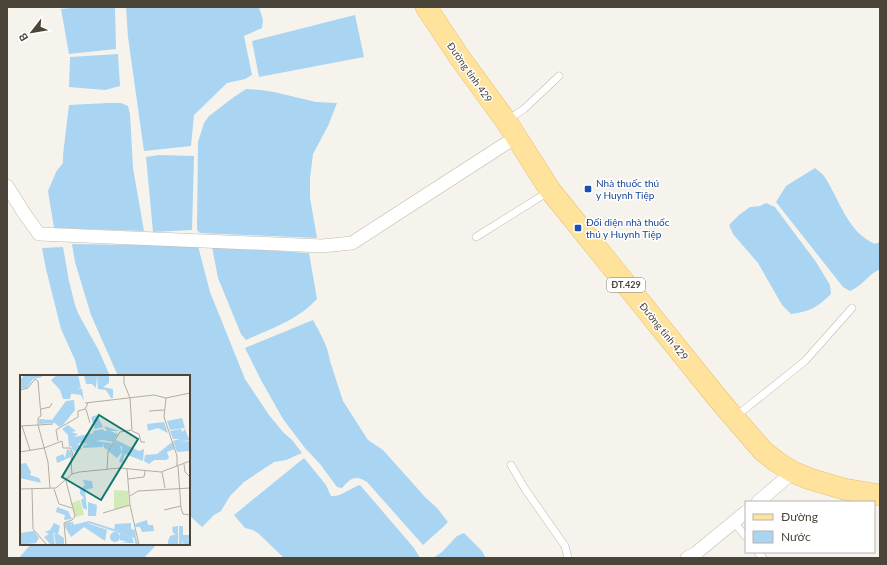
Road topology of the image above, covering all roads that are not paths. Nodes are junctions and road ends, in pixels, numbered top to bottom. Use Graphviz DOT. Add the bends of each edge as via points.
graph roads {
  1 [pos="426,7"];
  2 [pos="559,76"];
  3 [pos="511,129"];
  4 [pos="7,186"];
  5 [pos="550,190"];
  6 [pos="476,237"];
  7 [pos="852,308"];
  8 [pos="734,418"];
  9 [pos="511,465"];
  10 [pos="793,472"];
  11 [pos="880,495"];
  12 [pos="759,501"];
  13 [pos="745,513"];
  14 [pos="734,522"];
  15 [pos="745,536"];
  16 [pos="568,558"];
  17 [pos="687,558"];
  1 -- 3 [label="main road, Đường tỉnh 429 / ĐT.429"];
  2 -- 3 [label="lane" via="524,109"];
  3 -- 4 [label="street" via="352,243 322,246 39,234"];
  3 -- 5 [label="main road, Đường tỉnh 429 / ĐT.429"];
  5 -- 6 [label="lane"];
  5 -- 8 [label="main road, Đường tỉnh 429 / ĐT.429"];
  7 -- 8 [label="lane" via="805,361"];
  8 -- 10 [label="main road, Đường tỉnh 429 / ĐT.429" via="762,451"];
  9 -- 16 [label="lane" via="565,546"];
  10 -- 11 [label="main road, Đường tỉnh 429 / ĐT.429" via="844,489"];
  10 -- 12 [label="street"];
  13 -- 14 [label="street"];
  14 -- 15 [label="lane"];
  14 -- 17 [label="street"];
}
